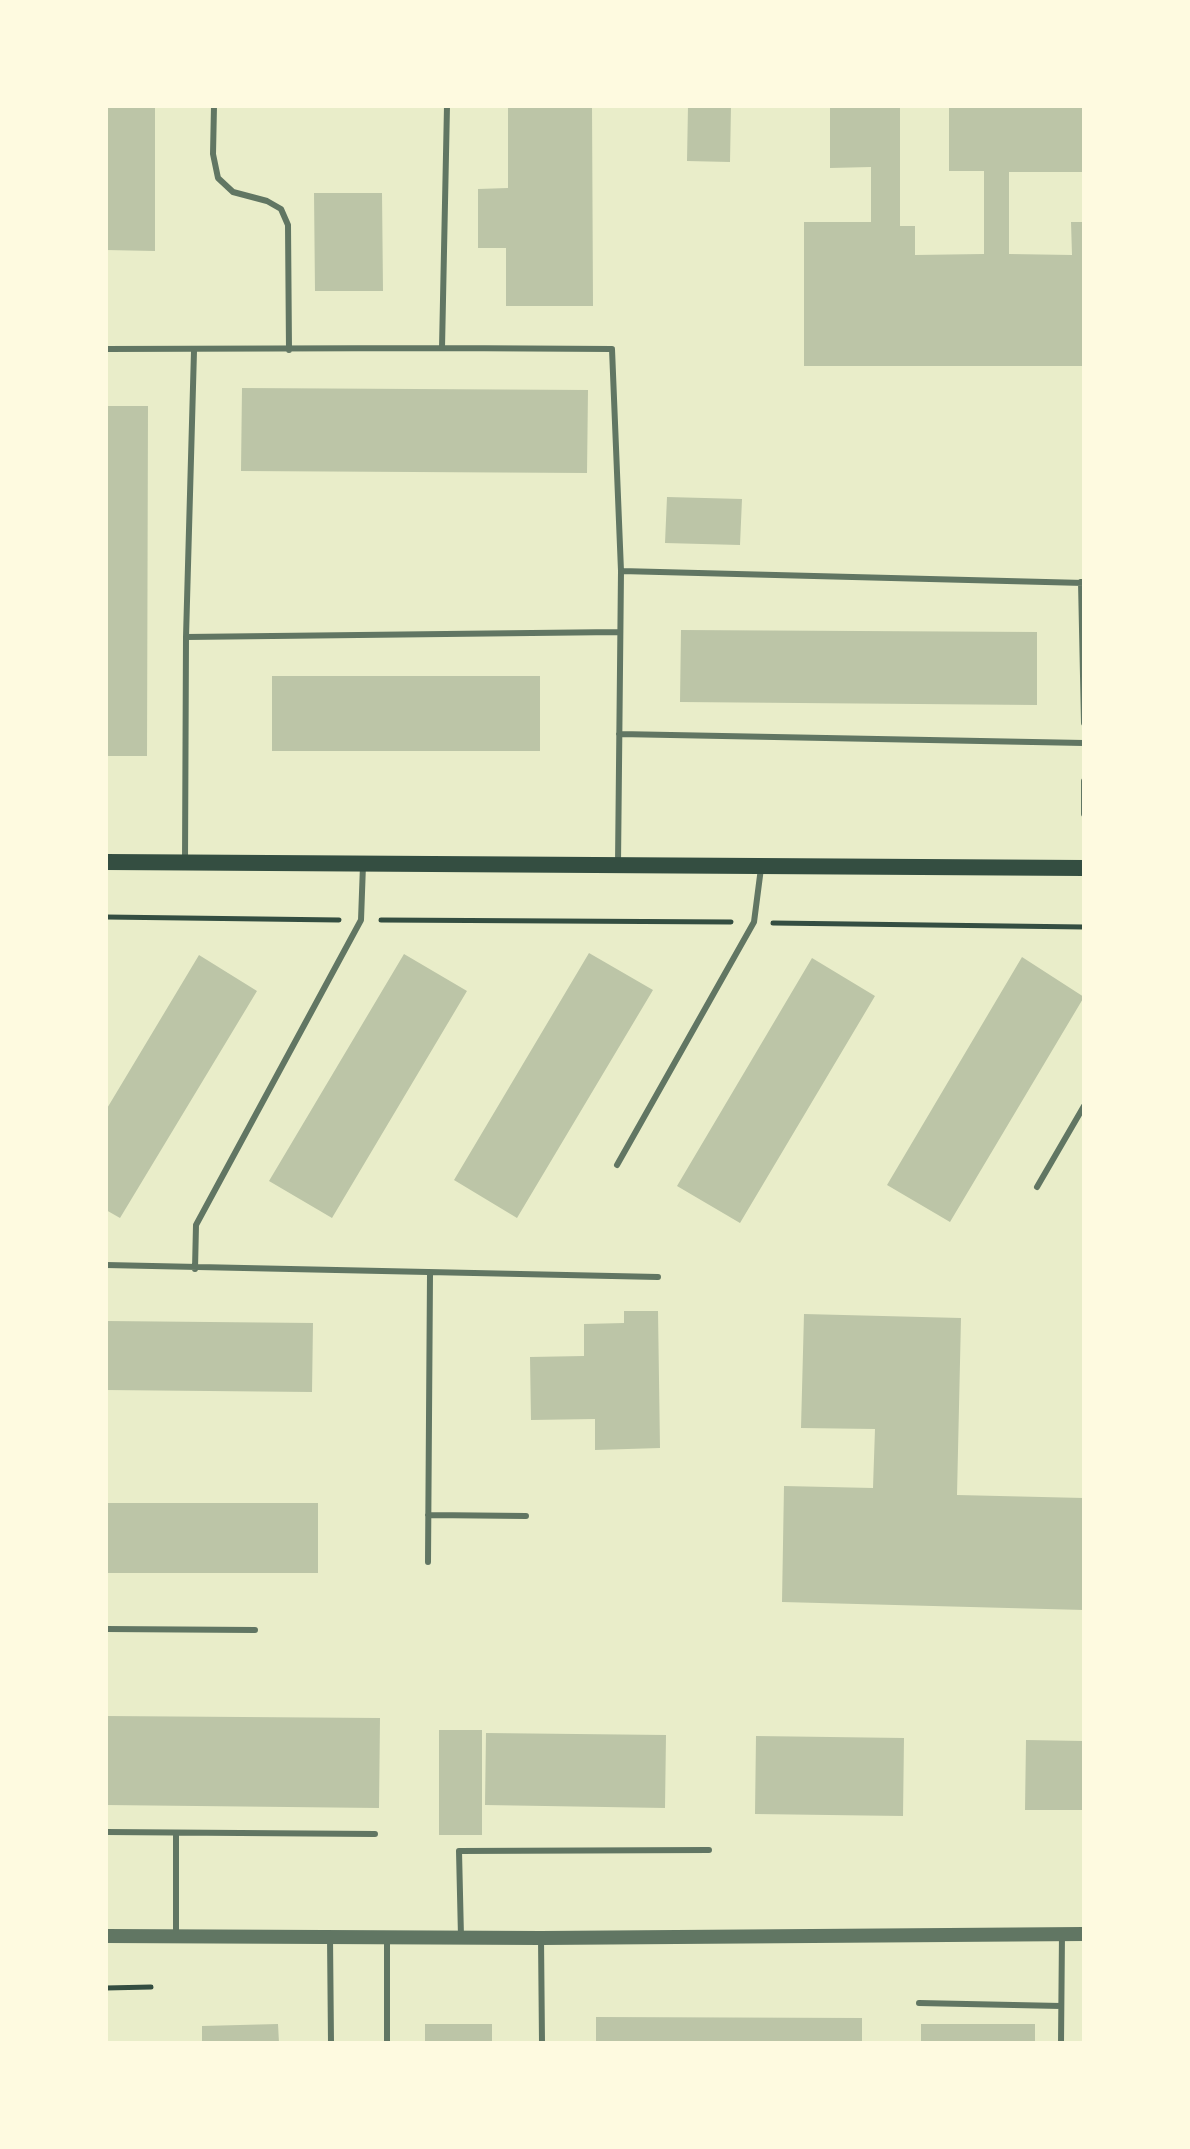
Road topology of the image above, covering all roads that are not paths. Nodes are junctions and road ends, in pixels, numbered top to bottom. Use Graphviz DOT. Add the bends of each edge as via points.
graph roads {
  1 [pos="214,106"];
  2 [pos="447,106"];
  3 [pos="442,348"];
  4 [pos="106,349"];
  5 [pos="289,350"];
  6 [pos="194,351"];
  7 [pos="621,571"];
  8 [pos="1082,582"];
  9 [pos="618,632"];
  10 [pos="186,637"];
  11 [pos="1084,723"];
  12 [pos="619,734"];
  13 [pos="1084,743"];
  14 [pos="1084,781"];
  15 [pos="1084,814"];
  16 [pos="106,862"];
  17 [pos="185,862"];
  18 [pos="363,865"];
  19 [pos="618,865"];
  20 [pos="761,865"];
  21 [pos="1084,868"];
  22 [pos="1084,1106"];
  23 [pos="617,1165"];
  24 [pos="1037,1187"];
  25 [pos="106,1265"];
  26 [pos="195,1269"];
  27 [pos="430,1274"];
  28 [pos="658,1277"];
  29 [pos="428,1515"];
  30 [pos="526,1516"];
  31 [pos="428,1562"];
  32 [pos="106,1629"];
  33 [pos="255,1630"];
  34 [pos="106,1832"];
  35 [pos="176,1833"];
  36 [pos="375,1834"];
  37 [pos="709,1850"];
  38 [pos="1062,1934"];
  39 [pos="1084,1934"];
  40 [pos="106,1936"];
  41 [pos="176,1936"];
  42 [pos="330,1937"];
  43 [pos="387,1937"];
  44 [pos="461,1938"];
  45 [pos="541,1938"];
  46 [pos="919,2003"];
  47 [pos="1061,2006"];
  48 [pos="331,2043"];
  49 [pos="387,2043"];
  50 [pos="542,2043"];
  51 [pos="1061,2043"];
  1 -- 5 [label="lane" via="218,178 233,192 281,209 288,225"];
  2 -- 3 [label="lane"];
  3 -- 5 [label="lane"];
  3 -- 7 [label="lane" via="612,349"];
  4 -- 6 [label="lane"];
  5 -- 6 [label="lane"];
  6 -- 10 [label="lane"];
  7 -- 8 [label="lane"];
  7 -- 9 [label="lane"];
  8 -- 11 [label="lane"];
  9 -- 10 [label="lane"];
  9 -- 12 [label="lane"];
  10 -- 17 [label="lane"];
  12 -- 13 [label="lane"];
  12 -- 19 [label="lane"];
  14 -- 15 [label="lane"];
  16 -- 17 [label="main road"];
  17 -- 18 [label="main road"];
  18 -- 19 [label="main road"];
  18 -- 26 [label="lane" via="361,920 196,1225"];
  19 -- 20 [label="main road"];
  20 -- 21 [label="main road"];
  20 -- 23 [label="lane" via="754,922"];
  22 -- 24 [label="lane"];
  25 -- 26 [label="lane"];
  26 -- 27 [label="lane"];
  27 -- 28 [label="lane"];
  27 -- 29 [label="lane"];
  29 -- 30 [label="lane"];
  29 -- 31 [label="lane"];
  32 -- 33 [label="lane"];
  34 -- 35 [label="lane"];
  35 -- 36 [label="lane"];
  35 -- 41 [label="lane"];
  37 -- 44 [label="lane" via="459,1851"];
  38 -- 39 [label="street"];
  38 -- 45 [label="street"];
  38 -- 47 [label="lane"];
  40 -- 41 [label="street"];
  41 -- 42 [label="street"];
  42 -- 43 [label="street"];
  42 -- 48 [label="lane"];
  43 -- 44 [label="street"];
  43 -- 49 [label="lane"];
  44 -- 45 [label="street"];
  45 -- 50 [label="lane"];
  46 -- 47 [label="lane"];
  47 -- 51 [label="lane"];
}
